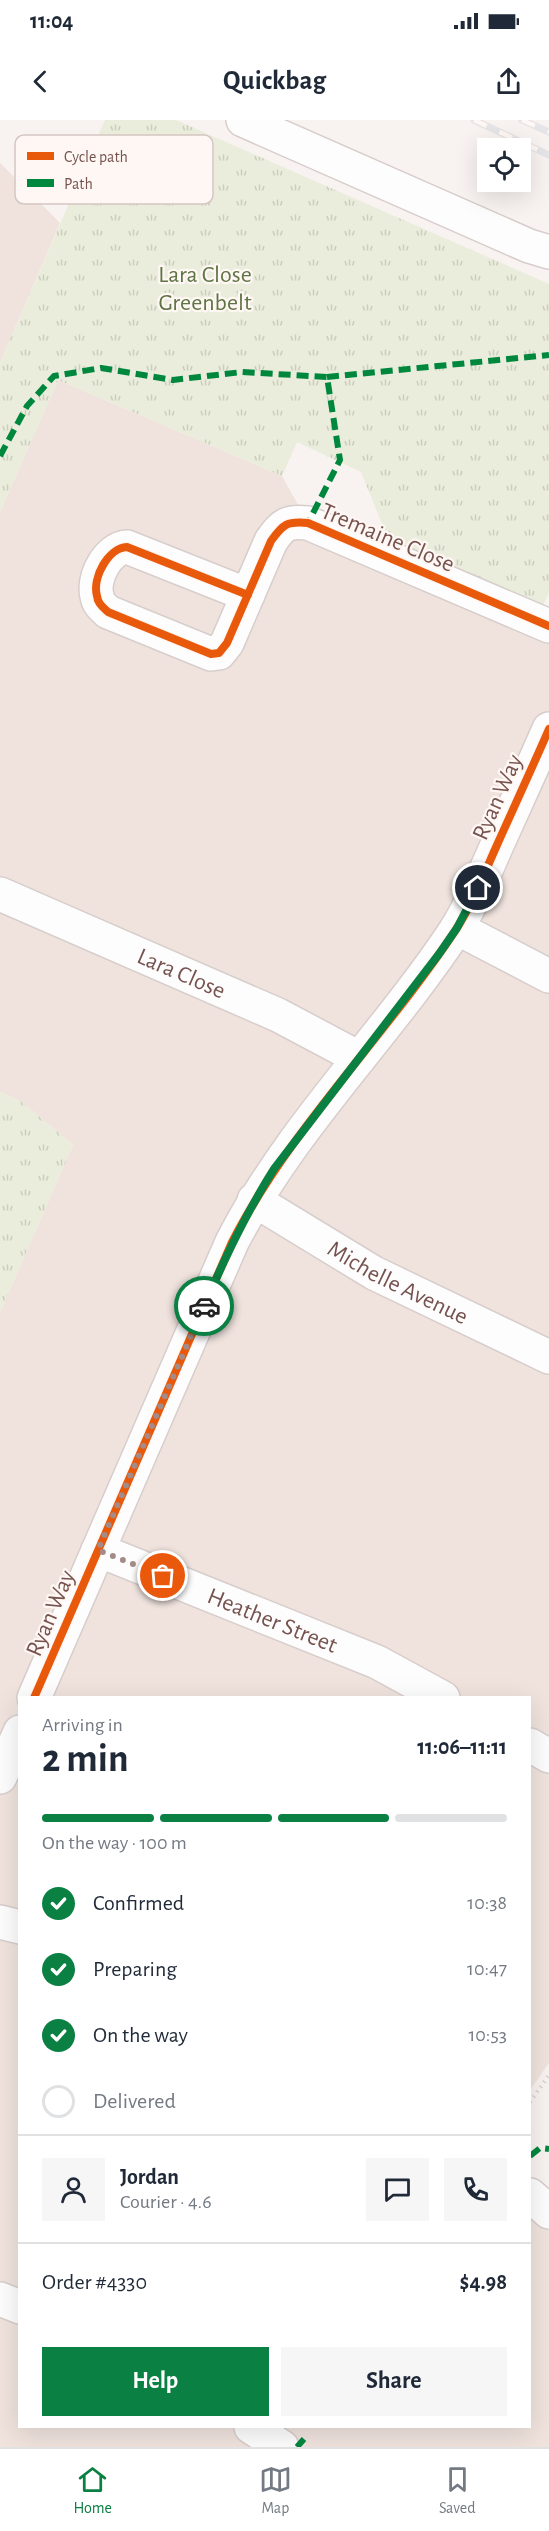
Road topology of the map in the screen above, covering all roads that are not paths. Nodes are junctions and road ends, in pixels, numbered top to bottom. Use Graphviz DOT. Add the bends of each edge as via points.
graph roads {
  1 [pos="243,120"];
  2 [pos="549,252"];
  3 [pos="248,595"];
  4 [pos="549,626"];
  5 [pos="549,729"];
  6 [pos="0,894"];
  7 [pos="457,928"];
  8 [pos="549,976"];
  9 [pos="359,1058"];
  10 [pos="254,1200"];
  11 [pos="549,1357"];
  12 [pos="98,1550"];
  13 [pos="35,1696"];
  14 [pos="439,1696"];
  15 [pos="18,1736"];
  16 [pos="531,1746"];
  17 [pos="549,1756"];
  18 [pos="0,1777"];
  19 [pos="0,1922"];
  20 [pos="18,1926"];
  21 [pos="531,2196"];
  22 [pos="549,2212"];
  23 [pos="0,2299"];
  24 [pos="18,2306"];
  25 [pos="253,2428"];
  26 [pos="282,2447"];
  1 -- 2 [label="street"];
  3 -- 4 [label="street, Tremaine Close" via="281,526 308,523"];
  5 -- 7 [label="street, Ryan Way"];
  6 -- 9 [label="street, Lara Close" via="278,1015"];
  7 -- 8 [label="street"];
  7 -- 9 [label="street, Ryan Way"];
  9 -- 10 [label="street, Ryan Way"];
  10 -- 11 [label="street, Michelle Avenue" via="374,1273"];
  10 -- 12 [label="street, Ryan Way"];
  12 -- 13 [label="street, Ryan Way"];
  12 -- 14 [label="street, Heather Street" via="377,1662"];
  15 -- 18 [label="street"];
  16 -- 17 [label="street"];
  19 -- 20 [label="street"];
  21 -- 22 [label="street"];
  23 -- 24 [label="street"];
  25 -- 26 [label="street"];
}
